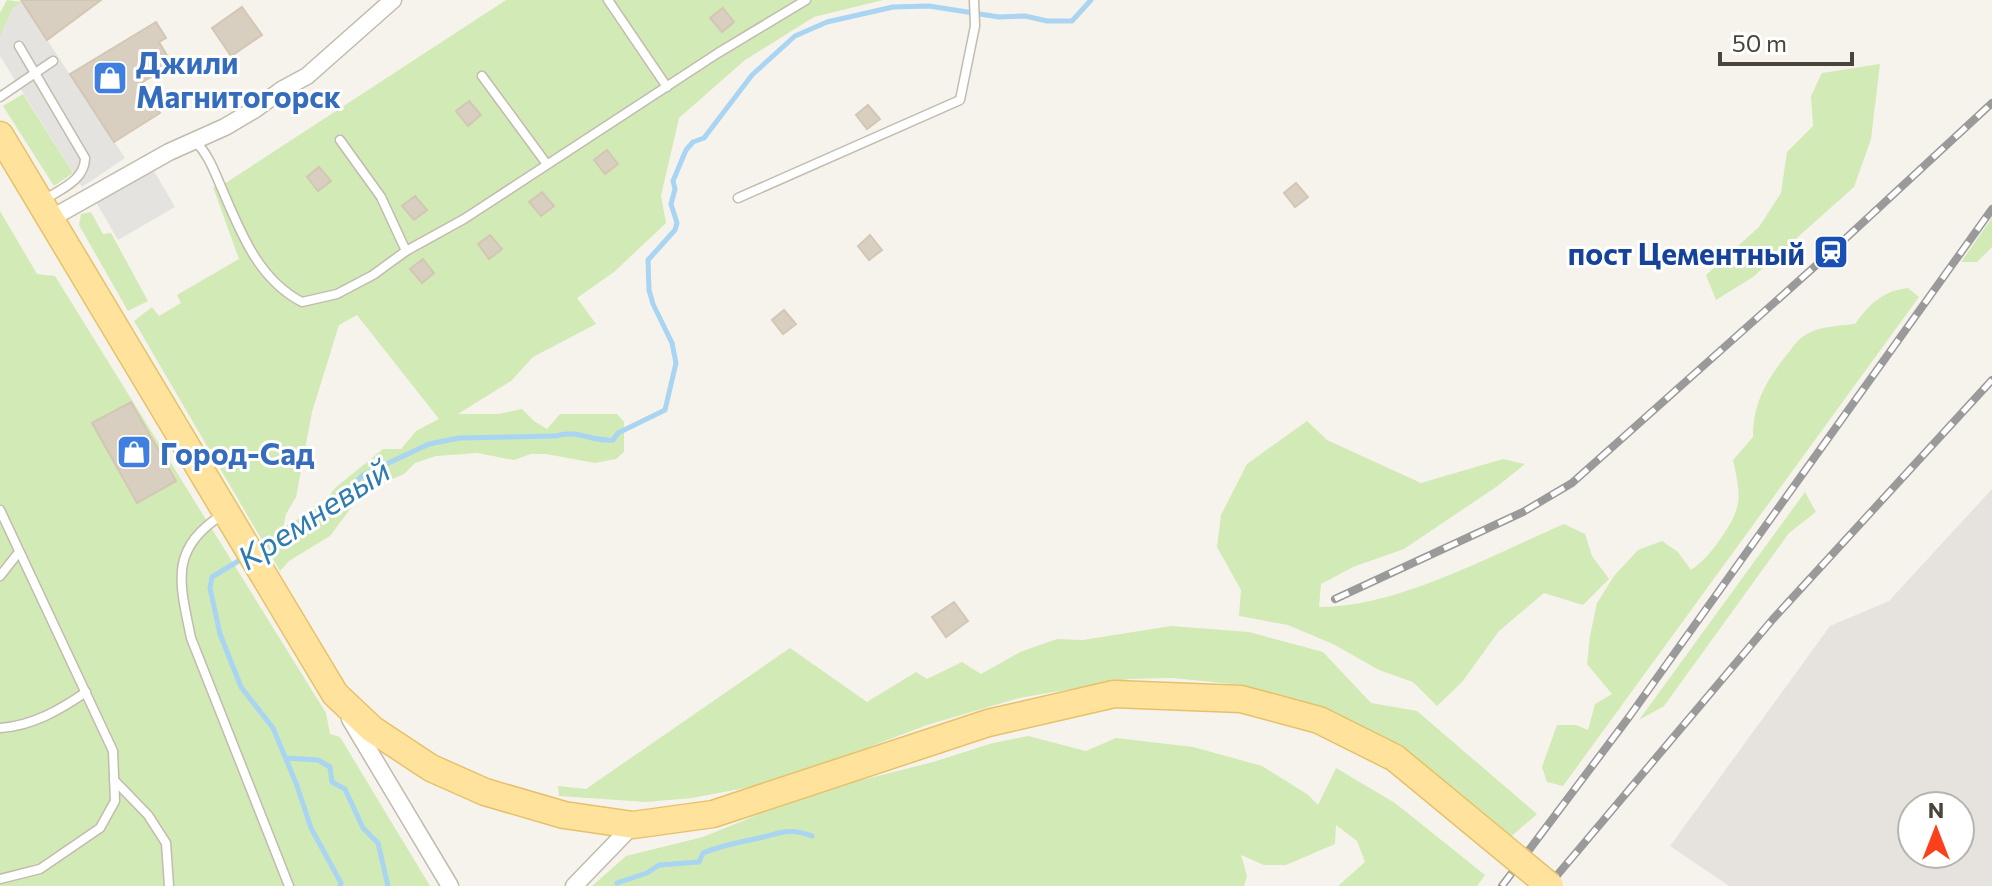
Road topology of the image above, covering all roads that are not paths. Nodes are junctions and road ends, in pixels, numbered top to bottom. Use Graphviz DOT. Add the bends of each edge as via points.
graph roads {
  1 [pos="393,0"];
  2 [pos="608,0"];
  3 [pos="806,0"];
  4 [pos="974,0"];
  5 [pos="790,4"];
  6 [pos="19,46"];
  7 [pos="53,61"];
  8 [pos="35,74"];
  9 [pos="482,76"];
  10 [pos="667,87"];
  11 [pos="0,97"];
  12 [pos="0,135"];
  13 [pos="340,140"];
  14 [pos="195,141"];
  15 [pos="546,163"];
  16 [pos="738,198"];
  17 [pos="45,211"];
  18 [pos="406,251"];
  19 [pos="0,510"];
  20 [pos="230,519"];
  21 [pos="19,552"];
  22 [pos="0,576"];
  23 [pos="86,692"];
  24 [pos="335,694"];
  25 [pos="0,728"];
  26 [pos="114,780"];
  27 [pos="633,825"];
  28 [pos="0,879"];
  29 [pos="169,886"];
  30 [pos="289,886"];
  31 [pos="450,886"];
  32 [pos="574,886"];
  33 [pos="1550,886"];
  1 -- 14 [label="street" via="307,76"];
  2 -- 10 [label="lane"];
  3 -- 5 [label="lane"];
  4 -- 16 [label="lane" via="975,26 960,100"];
  5 -- 10 [label="lane"];
  6 -- 8 [label="lane"];
  7 -- 8 [label="lane"];
  8 -- 11 [label="lane"];
  8 -- 17 [label="lane" via="85,158 77,179"];
  9 -- 15 [label="lane"];
  10 -- 15 [label="lane"];
  12 -- 17 [label="main road"];
  13 -- 18 [label="lane" via="381,197"];
  14 -- 17 [label="street"];
  14 -- 18 [label="lane" via="208,154 244,240 283,292 302,302 337,294"];
  15 -- 18 [label="lane"];
  17 -- 20 [label="main road"];
  19 -- 21 [label="lane"];
  20 -- 24 [label="main road"];
  20 -- 30 [label="lane" via="201,529 184,558 180,581 191,638"];
  21 -- 22 [label="lane"];
  21 -- 23 [label="lane"];
  23 -- 25 [label="lane" via="58,711"];
  23 -- 26 [label="lane" via="113,751"];
  24 -- 27 [label="main road" via="372,729 431,768 485,792 564,815"];
  24 -- 31 [label="street"];
  26 -- 28 [label="lane" via="115,801 100,828 40,869"];
  26 -- 29 [label="lane" via="166,843"];
  27 -- 32 [label="street"];
  27 -- 33 [label="main road, bridge" via="713,814 988,723 1114,694 1241,699 1319,720 1395,758"];
}
